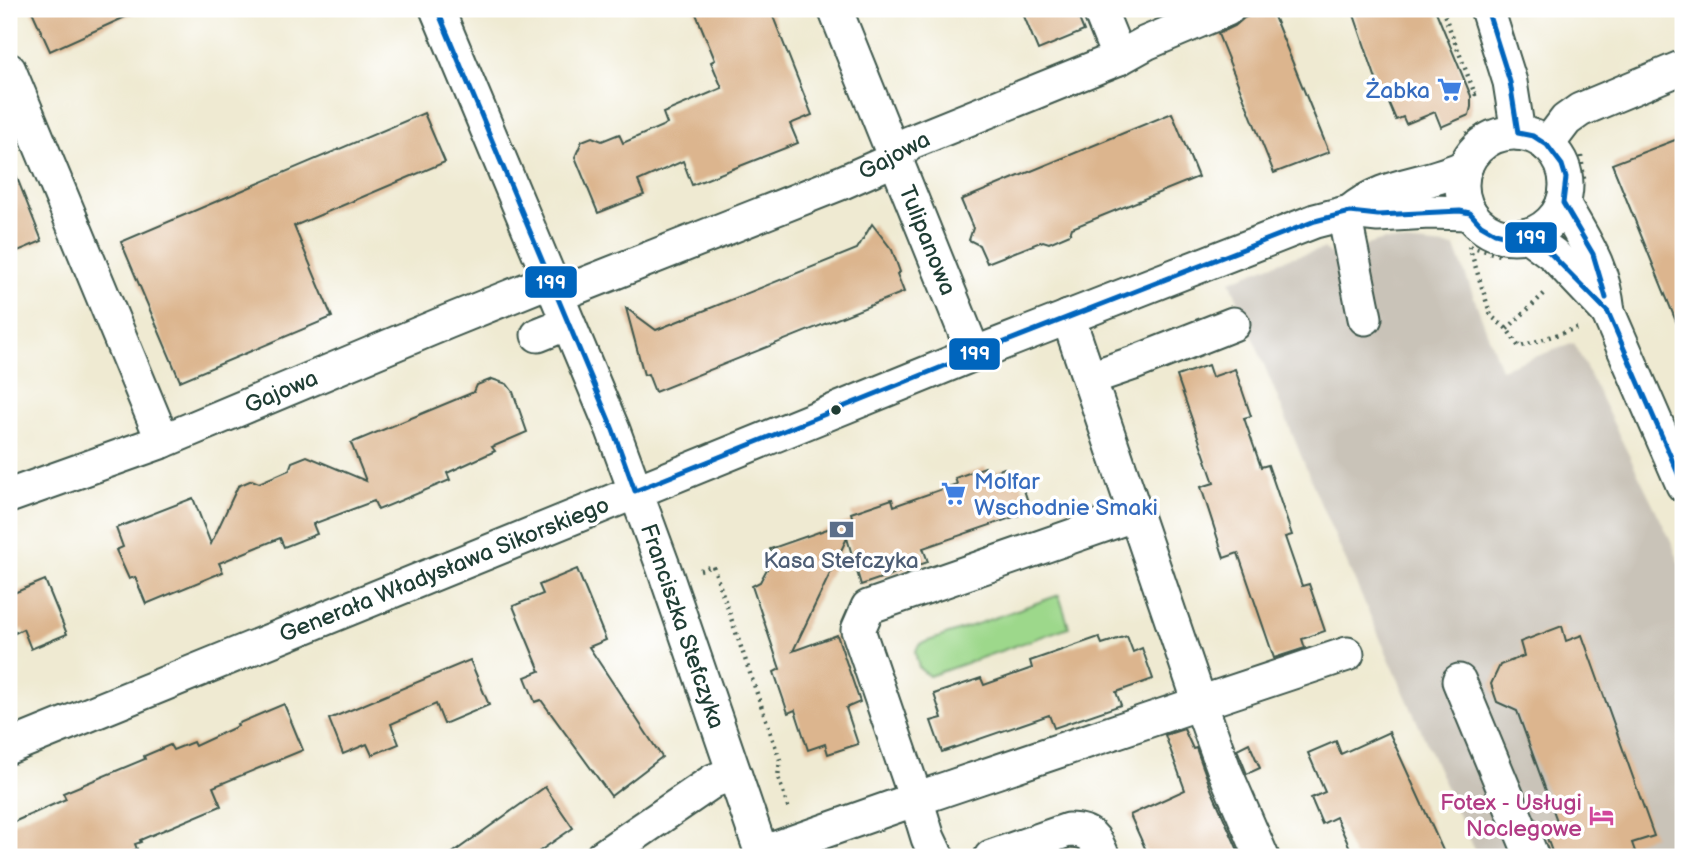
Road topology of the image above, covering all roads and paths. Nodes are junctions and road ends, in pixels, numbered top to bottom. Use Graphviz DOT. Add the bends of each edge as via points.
graph roads {
  1 [pos="437,9"];
  2 [pos="835,9"];
  3 [pos="1099,9"];
  4 [pos="1227,9"];
  5 [pos="1442,9"];
  6 [pos="1487,9"];
  7 [pos="1119,58"];
  8 [pos="1683,67"];
  9 [pos="9,70"];
  10 [pos="1484,91"];
  11 [pos="1518,132"];
  12 [pos="1464,151"];
  13 [pos="895,159"];
  14 [pos="1563,203"];
  15 [pos="1347,213"];
  16 [pos="1466,232"];
  17 [pos="1517,247"];
  18 [pos="1553,286"];
  19 [pos="559,299"];
  20 [pos="1608,312"];
  21 [pos="1365,317"];
  22 [pos="1233,324"];
  23 [pos="1578,328"];
  24 [pos="1507,329"];
  25 [pos="1073,330"];
  26 [pos="538,335"];
  27 [pos="974,354"];
  28 [pos="1090,378"];
  29 [pos="163,441"];
  30 [pos="1675,441"];
  31 [pos="1683,485"];
  32 [pos="635,492"];
  33 [pos="9,496"];
  34 [pos="1136,514"];
  35 [pos="693,572"];
  36 [pos="1347,654"];
  37 [pos="1459,681"];
  38 [pos="1200,703"];
  39 [pos="9,747"];
  40 [pos="734,773"];
  41 [pos="916,799"];
  42 [pos="807,838"];
  43 [pos="763,855"];
  44 [pos="602,857"];
  45 [pos="937,857"];
  46 [pos="991,857"];
  47 [pos="1103,857"];
  48 [pos="1262,857"];
  49 [pos="1532,857"];
  1 -- 19 [label="street, Franciszka Stefczyka"];
  2 -- 13 [label="street, Tulipanowa"];
  3 -- 7 [label="street"];
  4 -- 7 [label="street, Gajowa"];
  5 -- 10 [label="path" via="1475,94"];
  6 -- 11 [label="street" via="1510,82"];
  7 -- 13 [label="street, Gajowa" via="909,143"];
  8 -- 11 [label="street" via="1566,120"];
  9 -- 29 [label="street"];
  11 -- 12 [label="path"];
  11 -- 12 [label="street"];
  11 -- 14 [label="street" via="1556,154 1566,178"];
  12 -- 15 [label="street, Generała Władysława Sikorskiego" via="1449,175 1382,192"];
  12 -- 16 [label="street"];
  13 -- 19 [label="street, Gajowa"];
  13 -- 27 [label="street, Tulipanowa"];
  14 -- 17 [label="street" via="1545,227"];
  14 -- 20 [label="street" via="1597,263"];
  15 -- 16 [label="street, Generała Władysława Sikorskiego" via="1429,212"];
  15 -- 21 [label="street"];
  15 -- 25 [label="street, Generała Władysława Sikorskiego" via="1315,221"];
  16 -- 17 [label="path"];
  16 -- 17 [label="street" via="1481,225 1511,237"];
  16 -- 24 [label="path" via="1491,316"];
  17 -- 20 [label="street" via="1541,244"];
  18 -- 24 [label="path"];
  19 -- 26 [label="street"];
  19 -- 29 [label="street, Gajowa" via="443,310"];
  19 -- 32 [label="street, Franciszka Stefczyka"];
  20 -- 30 [label="street"];
  22 -- 28 [label="street"];
  23 -- 24 [label="path" via="1519,347"];
  25 -- 27 [label="street, Generała Władysława Sikorskiego"];
  25 -- 28 [label="street"];
  27 -- 32 [label="street, Generała Władysława Sikorskiego"];
  28 -- 34 [label="street"];
  29 -- 33 [label="street, Gajowa"];
  30 -- 31 [label="street"];
  32 -- 39 [label="street, Generała Władysława Sikorskiego"];
  32 -- 40 [label="street, Franciszka Stefczyka"];
  34 -- 38 [label="street"];
  34 -- 41 [label="street" via="868,607 858,630"];
  35 -- 42 [label="path" via="713,566 780,760 778,777"];
  36 -- 38 [label="street"];
  37 -- 49 [label="street"];
  38 -- 41 [label="street"];
  38 -- 48 [label="street"];
  40 -- 43 [label="street, Franciszka Stefczyka"];
  40 -- 44 [label="street" via="713,781"];
  41 -- 42 [label="street"];
  41 -- 45 [label="street"];
  42 -- 43 [label="street"];
  46 -- 47 [label="street" via="1068,830 1081,830 1091,835"];
}
